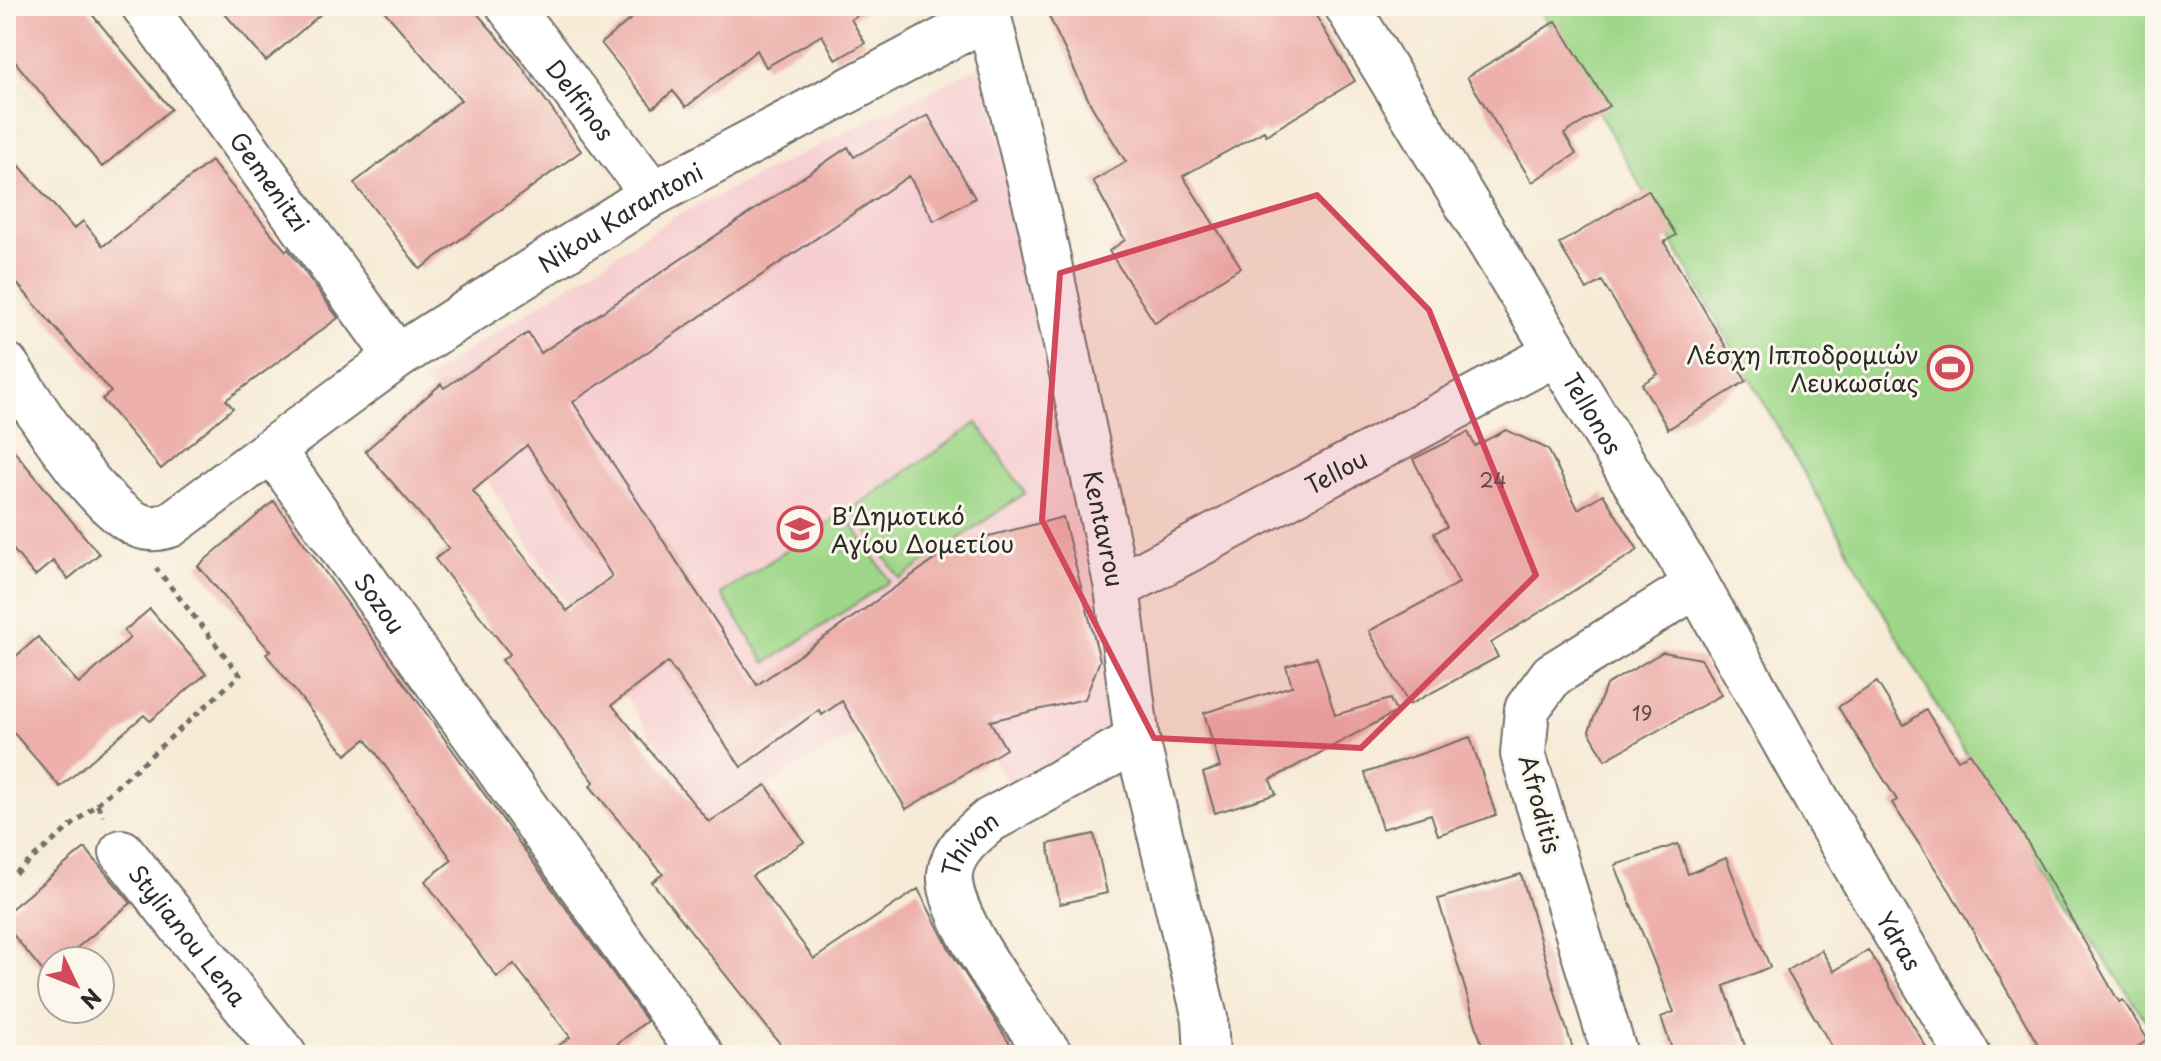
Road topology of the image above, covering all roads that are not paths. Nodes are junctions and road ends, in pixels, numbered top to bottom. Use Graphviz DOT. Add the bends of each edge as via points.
graph roads {
  1 [pos="144,6"];
  2 [pos="509,6"];
  3 [pos="1347,6"];
  4 [pos="988,11"];
  5 [pos="653,194"];
  6 [pos="1555,354"];
  7 [pos="397,357"];
  8 [pos="6,365"];
  9 [pos="273,451"];
  10 [pos="1697,585"];
  11 [pos="1117,588"];
  12 [pos="1137,740"];
  13 [pos="1831,825"];
  14 [pos="122,852"];
  15 [pos="284,1055"];
  16 [pos="701,1055"];
  17 [pos="1050,1055"];
  18 [pos="1207,1055"];
  19 [pos="1615,1055"];
  20 [pos="1968,1055"];
  1 -- 7 [label="street, Gemenitzi"];
  2 -- 5 [label="street, Delfinos"];
  3 -- 6 [label="street, Tellonos"];
  4 -- 5 [label="street, Nikou Karantoni"];
  4 -- 11 [label="street, Kentavrou" via="1042,230"];
  5 -- 7 [label="street, Nikou Karantoni"];
  6 -- 10 [label="street, Tellonos"];
  6 -- 11 [label="street, Tellou"];
  7 -- 9 [label="street, Nikou Karantoni"];
  8 -- 9 [label="street" via="98,492 119,513 153,529 192,512"];
  9 -- 16 [label="street, Sozou"];
  10 -- 13 [label="street, Tellonos"];
  10 -- 19 [label="street, Afroditis" via="1552,675 1527,709 1523,754"];
  11 -- 12 [label="street, Kentavrou"];
  12 -- 17 [label="street, Thivon" via="990,820 970,836 950,871 950,888 966,928"];
  12 -- 18 [label="street, Kentavrou" via="1205,1018"];
  13 -- 20 [label="street, Ydras"];
  14 -- 15 [label="street, Stylianou Lena"];
}
